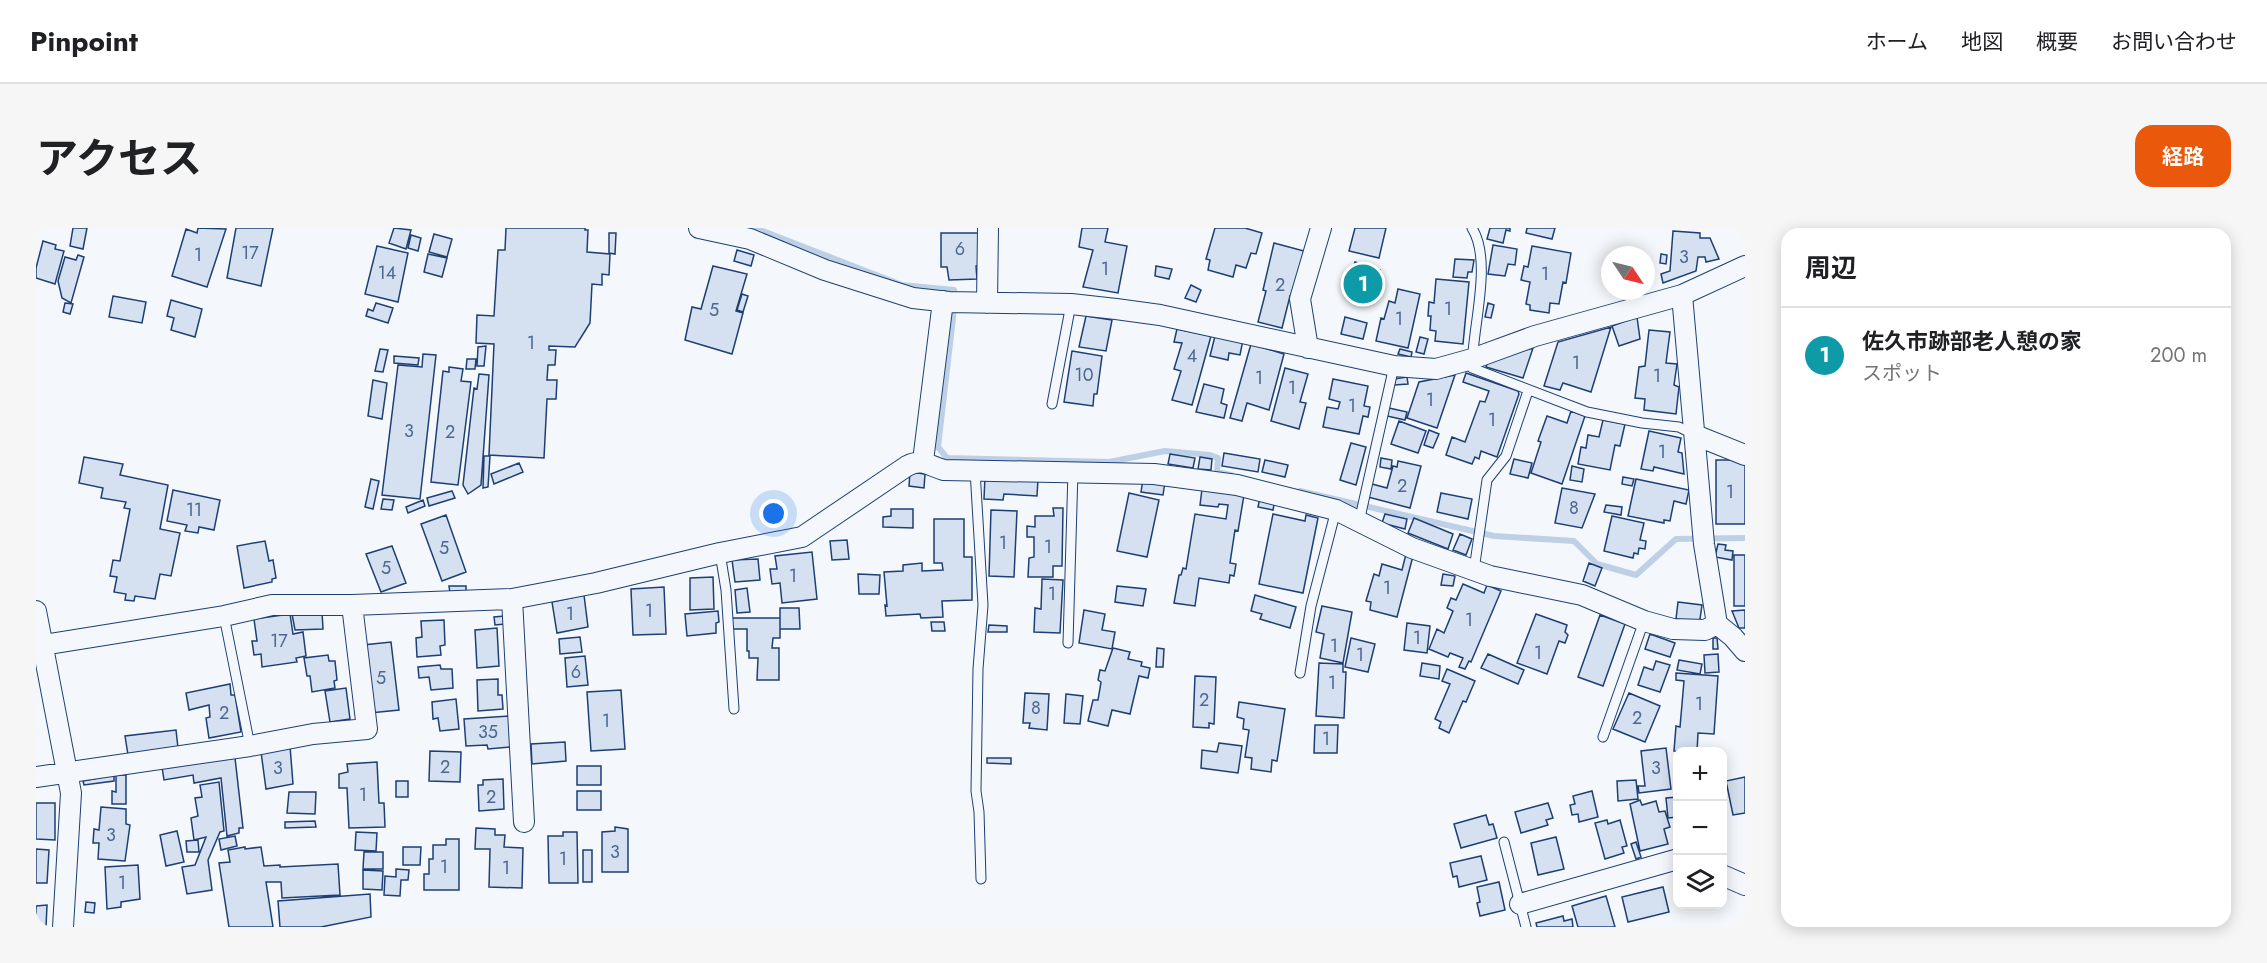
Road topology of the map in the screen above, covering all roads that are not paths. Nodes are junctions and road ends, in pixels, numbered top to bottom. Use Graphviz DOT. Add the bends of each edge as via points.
graph roads {
  1 [pos="699,228"];
  2 [pos="988,228"];
  3 [pos="1321,228"];
  4 [pos="1472,228"];
  5 [pos="1745,267"];
  6 [pos="1682,295"];
  7 [pos="952,302"];
  8 [pos="987,303"];
  9 [pos="1071,304"];
  10 [pos="1308,348"];
  11 [pos="1472,359"];
  12 [pos="1394,366"];
  13 [pos="1528,391"];
  14 [pos="1052,404"];
  15 [pos="1695,435"];
  16 [pos="1745,455"];
  17 [pos="923,462"];
  18 [pos="975,470"];
  19 [pos="1073,471"];
  20 [pos="1336,510"];
  21 [pos="1360,517"];
  22 [pos="720,553"];
  23 [pos="1474,570"];
  24 [pos="512,599"];
  25 [pos="352,605"];
  26 [pos="36,611"];
  27 [pos="225,616"];
  28 [pos="1644,621"];
  29 [pos="1716,624"];
  30 [pos="1068,643"];
  31 [pos="43,645"];
  32 [pos="1745,651"];
  33 [pos="1300,673"];
  34 [pos="734,709"];
  35 [pos="1603,737"];
  36 [pos="250,746"];
  37 [pos="67,771"];
  38 [pos="36,777"];
  39 [pos="524,822"];
  40 [pos="1504,842"];
  41 [pos="1673,861"];
  42 [pos="1727,877"];
  43 [pos="981,879"];
  44 [pos="1745,885"];
  45 [pos="1520,904"];
  46 [pos="63,927"];
  47 [pos="1526,927"];
  1 -- 7 [label="street" via="750,238 886,291"];
  2 -- 8 [label="street"];
  3 -- 10 [label="street" via="1300,299"];
  4 -- 11 [label="lane" via="1480,245 1482,267"];
  5 -- 6 [label="street"];
  6 -- 11 [label="street" via="1535,336"];
  6 -- 15 [label="street"];
  7 -- 8 [label="street"];
  7 -- 17 [label="street"];
  8 -- 9 [label="street"];
  9 -- 10 [label="street" via="1161,315"];
  9 -- 14 [label="lane"];
  10 -- 12 [label="street"];
  11 -- 12 [label="street" via="1436,369"];
  11 -- 13 [label="lane" via="1472,369 1477,372"];
  12 -- 21 [label="lane"];
  13 -- 15 [label="lane" via="1587,412 1679,427"];
  13 -- 23 [label="lane" via="1506,456 1487,480"];
  15 -- 16 [label="street"];
  15 -- 29 [label="street" via="1703,536"];
  17 -- 18 [label="street" via="944,470"];
  17 -- 22 [label="street" via="907,466 802,537"];
  18 -- 19 [label="street"];
  18 -- 43 [label="lane" via="983,605 976,791"];
  19 -- 20 [label="street" via="1154,474 1237,485"];
  19 -- 30 [label="lane"];
  20 -- 21 [label="street"];
  20 -- 33 [label="lane" via="1311,606"];
  21 -- 23 [label="street" via="1412,548"];
  22 -- 24 [label="street"];
  22 -- 34 [label="lane"];
  23 -- 28 [label="street" via="1582,595"];
  24 -- 25 [label="street"];
  24 -- 39 [label="street"];
  25 -- 27 [label="street" via="272,605"];
  25 -- 36 [label="street" via="367,729"];
  26 -- 31 [label="street"];
  27 -- 31 [label="street"];
  27 -- 36 [label="lane"];
  28 -- 29 [label="street" via="1673,629 1705,630"];
  28 -- 35 [label="lane"];
  29 -- 32 [label="street"];
  31 -- 37 [label="street"];
  36 -- 37 [label="street"];
  37 -- 38 [label="street"];
  37 -- 46 [label="street" via="70,793"];
  40 -- 45 [label="lane"];
  41 -- 45 [label="street"];
  42 -- 44 [label="street"];
  45 -- 47 [label="lane"];
}
